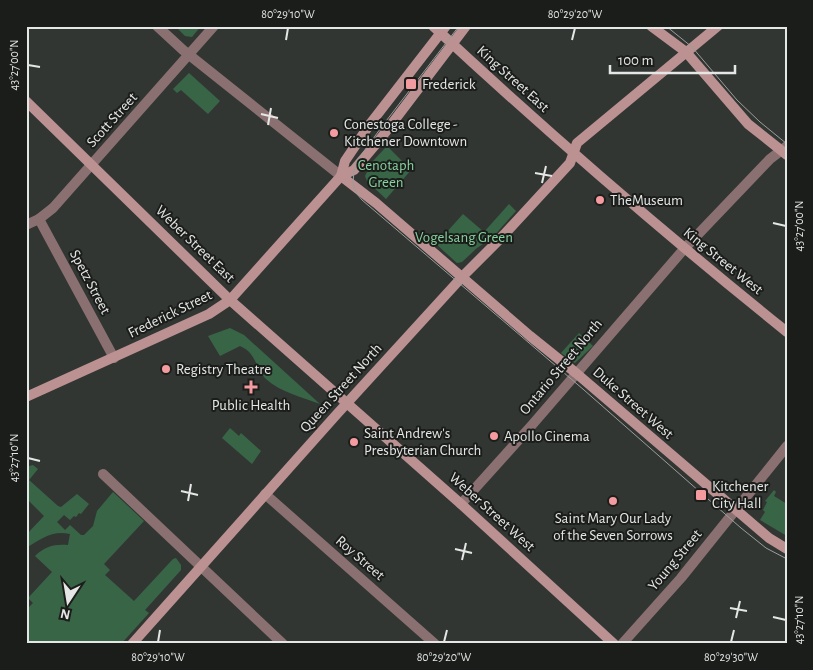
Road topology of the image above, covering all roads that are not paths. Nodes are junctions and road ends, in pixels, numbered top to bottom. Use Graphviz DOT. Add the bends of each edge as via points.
graph roads {
  1 [pos="157,26"];
  2 [pos="214,26"];
  3 [pos="466,26"];
  4 [pos="651,26"];
  5 [pos="718,26"];
  6 [pos="439,28"];
  7 [pos="452,44"];
  8 [pos="686,52"];
  9 [pos="190,55"];
  10 [pos="26,101"];
  11 [pos="785,150"];
  12 [pos="573,154"];
  13 [pos="92,165"];
  14 [pos="341,176"];
  15 [pos="39,219"];
  16 [pos="26,225"];
  17 [pos="684,249"];
  18 [pos="463,276"];
  19 [pos="230,300"];
  20 [pos="787,332"];
  21 [pos="114,358"];
  22 [pos="576,373"];
  23 [pos="26,397"];
  24 [pos="347,403"];
  25 [pos="787,446"];
  26 [pos="103,474"];
  27 [pos="266,494"];
  28 [pos="461,504"];
  29 [pos="736,510"];
  30 [pos="787,549"];
  31 [pos="200,566"];
  32 [pos="132,644"];
  33 [pos="283,644"];
  34 [pos="435,644"];
  35 [pos="614,644"];
  36 [pos="622,644"];
  1 -- 9 [label="street"];
  2 -- 9 [label="street, Scott Street"];
  3 -- 7 [label="main road, Frederick Street"];
  4 -- 8 [label="main road"];
  5 -- 8 [label="main road, Queen Street North"];
  6 -- 7 [label="main road, King Street East"];
  6 -- 14 [label="main road, Frederick Street" via="345,161"];
  7 -- 12 [label="main road, King Street East"];
  7 -- 14 [label="main road, Frederick Street" via="381,138 354,170"];
  8 -- 11 [label="main road" via="748,124"];
  8 -- 12 [label="main road, Queen Street North" via="577,143"];
  9 -- 13 [label="street, Scott Street"];
  9 -- 14 [label="street"];
  10 -- 13 [label="main road, Weber Street East"];
  11 -- 17 [label="street, Ontario Street North"];
  12 -- 17 [label="main road, King Street West"];
  12 -- 18 [label="main road, Queen Street North" via="570,163"];
  13 -- 15 [label="street, Scott Street"];
  13 -- 19 [label="main road, Weber Street East"];
  14 -- 18 [label="main road, Duke Street West"];
  14 -- 19 [label="main road, Frederick Street"];
  15 -- 16 [label="street, Scott Street"];
  15 -- 21 [label="street, Spetz Street"];
  17 -- 20 [label="main road, King Street West"];
  17 -- 22 [label="street, Ontario Street North"];
  18 -- 22 [label="main road, Duke Street West"];
  18 -- 24 [label="main road, Queen Street North"];
  19 -- 21 [label="main road, Frederick Street" via="209,314"];
  19 -- 24 [label="main road, Weber Street East"];
  21 -- 23 [label="main road, Frederick Street"];
  22 -- 28 [label="street, Ontario Street North"];
  22 -- 29 [label="main road, Duke Street West"];
  24 -- 27 [label="main road, Queen Street North"];
  24 -- 28 [label="main road, Weber Street West"];
  25 -- 29 [label="street, Young Street"];
  26 -- 31 [label="street"];
  27 -- 31 [label="main road, Queen Street North"];
  27 -- 34 [label="street, Roy Street"];
  28 -- 35 [label="main road, Weber Street West"];
  29 -- 30 [label="main road, Duke Street West"];
  29 -- 36 [label="street, Young Street"];
  31 -- 32 [label="main road, Queen Street North"];
  31 -- 33 [label="street"];
}
